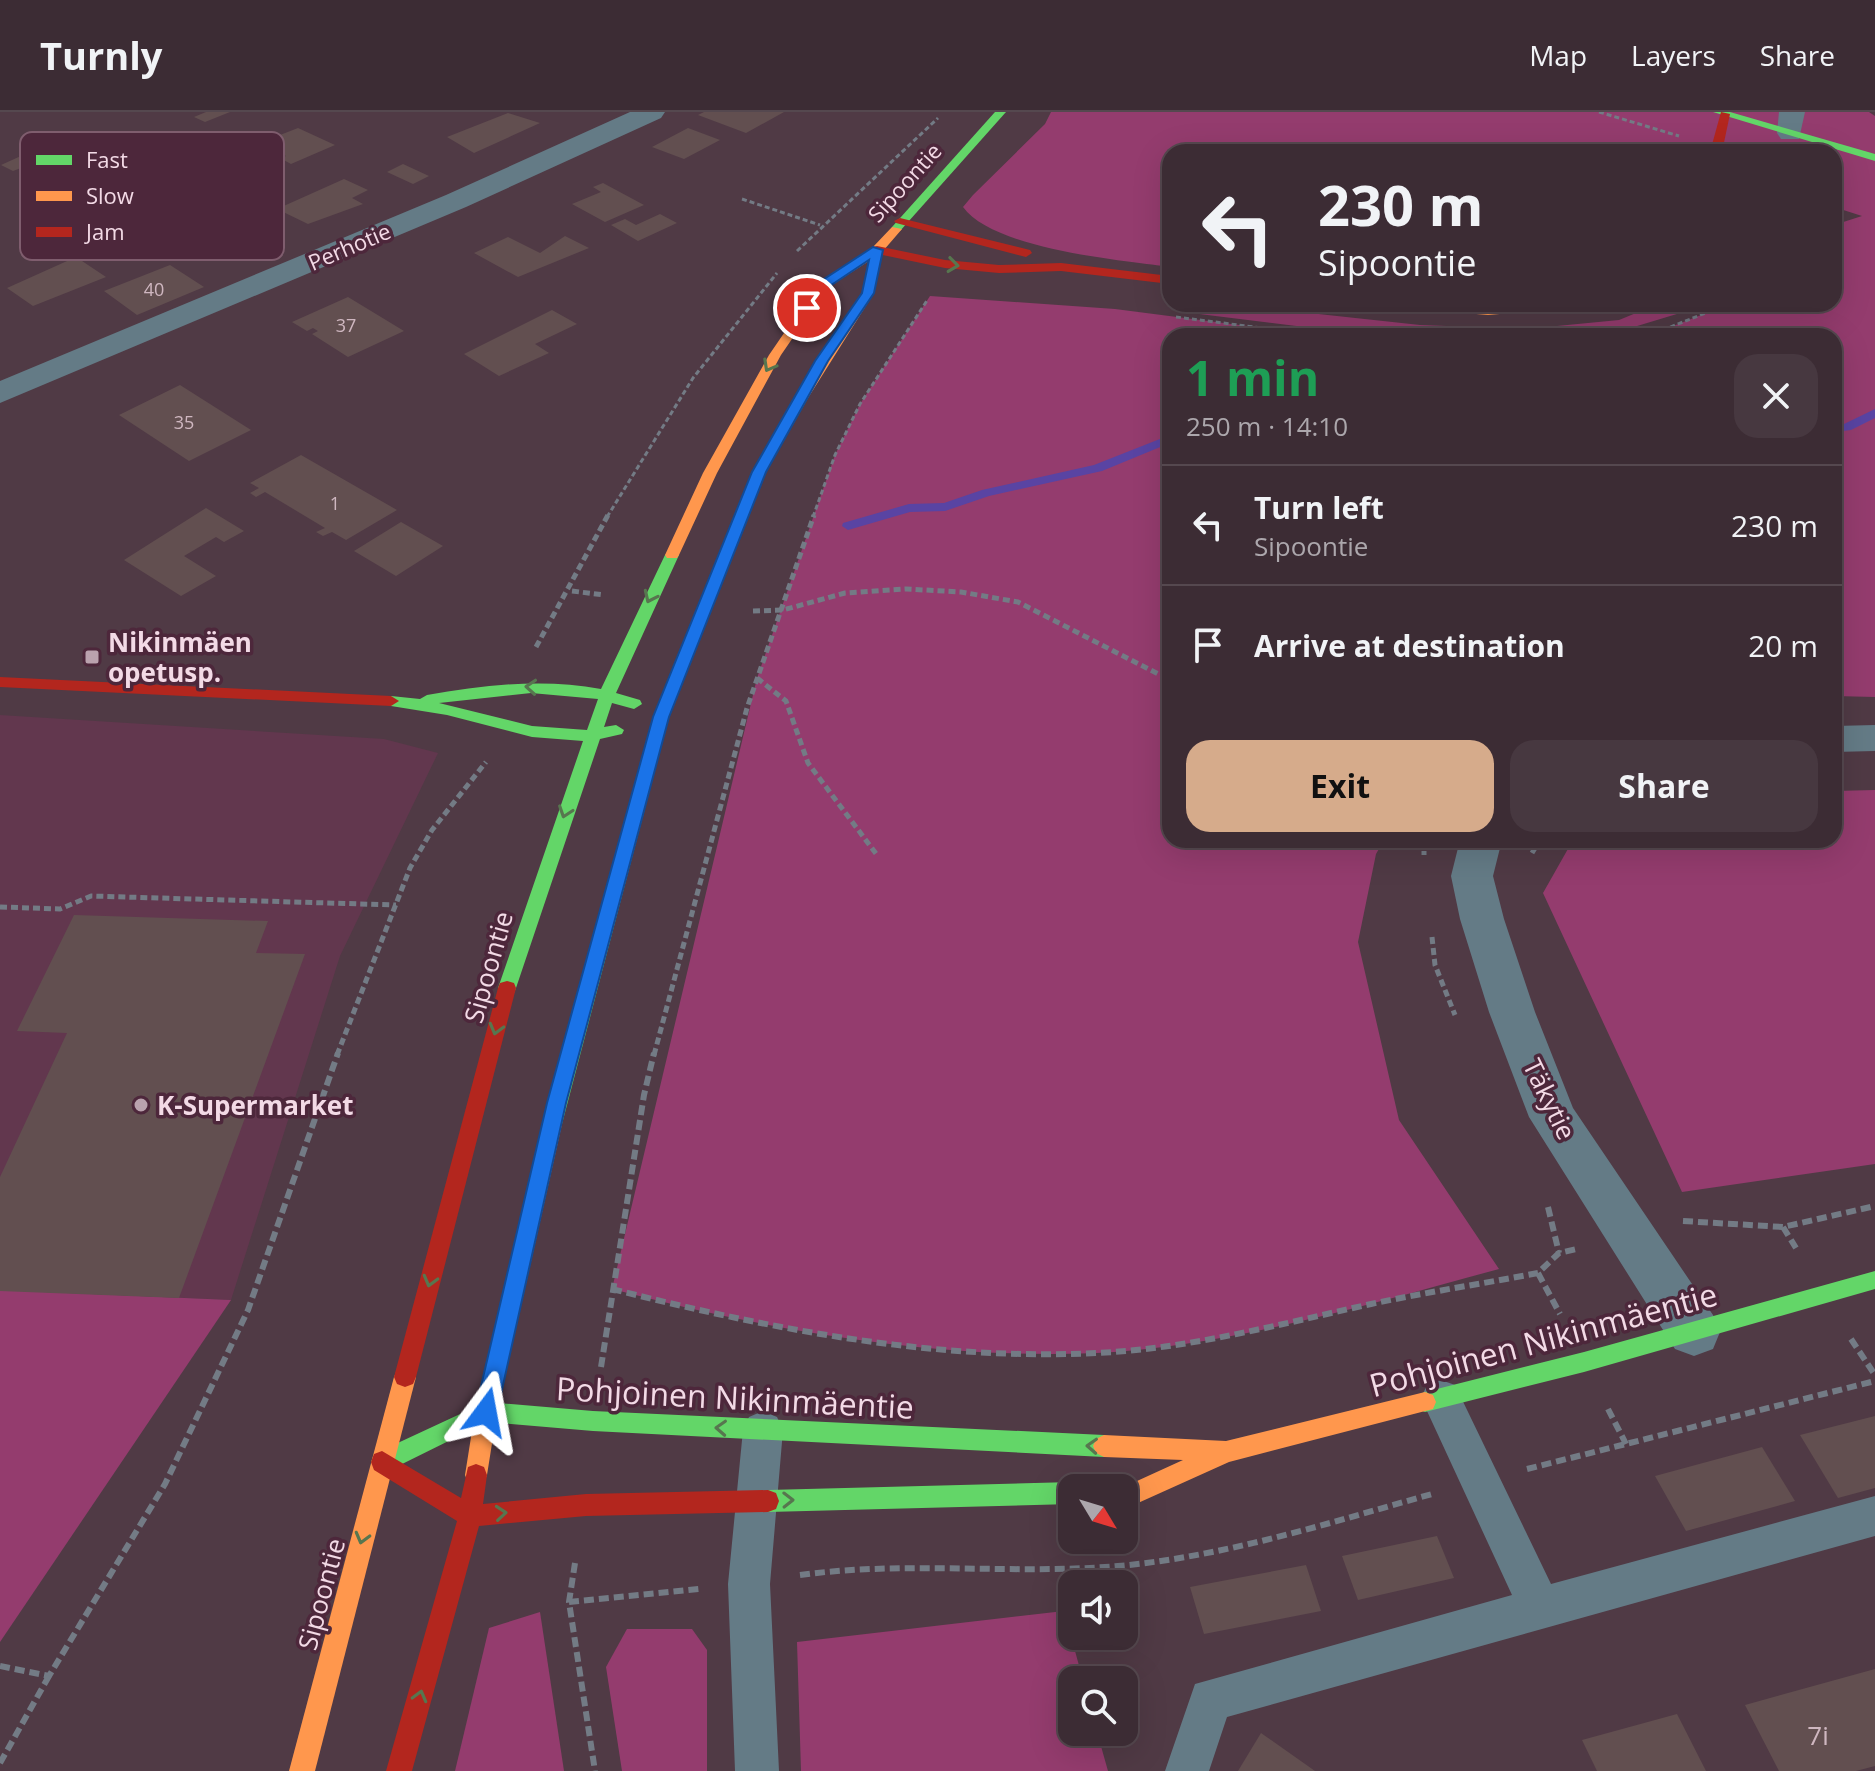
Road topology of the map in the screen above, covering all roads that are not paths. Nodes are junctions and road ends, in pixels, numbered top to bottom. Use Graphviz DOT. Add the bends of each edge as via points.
graph roads {
  1 [pos="652,112"];
  2 [pos="1001,112"];
  3 [pos="1723,113"];
  4 [pos="1785,125"];
  5 [pos="1875,140"];
  6 [pos="1717,144"];
  7 [pos="1837,144"];
  8 [pos="1842,146"];
  9 [pos="1875,158"];
  10 [pos="900,221"];
  11 [pos="877,250"];
  12 [pos="1061,267"];
  13 [pos="1162,279"];
  14 [pos="0,393"];
  15 [pos="0,682"];
  16 [pos="608,692"];
  17 [pos="416,702"];
  18 [pos="661,717"];
  19 [pos="590,738"];
  20 [pos="1875,738"];
  21 [pos="1842,739"];
  22 [pos="1479,848"];
  23 [pos="1875,1280"];
  24 [pos="1694,1332"];
  25 [pos="1441,1398"];
  26 [pos="486,1412"];
  27 [pos="763,1430"];
  28 [pos="1226,1452"];
  29 [pos="382,1462"];
  30 [pos="1138,1492"];
  31 [pos="1058,1493"];
  32 [pos="756,1501"];
  33 [pos="470,1516"];
  34 [pos="1875,1516"];
  35 [pos="1540,1608"];
  36 [pos="302,1771"];
  37 [pos="399,1771"];
  38 [pos="757,1771"];
  39 [pos="1187,1771"];
  1 -- 14 [label="street, Perhotie" via="456,201"];
  2 -- 10 [label="street, Sipoontie"];
  3 -- 4 [label="street"];
  3 -- 6 [label="street"];
  4 -- 5 [label="street"];
  4 -- 7 [label="street"];
  8 -- 9 [label="street"];
  10 -- 11 [label="street, Sipoontie"];
  10 -- 12 [label="street" via="1012,247"];
  11 -- 12 [label="street, one-way" via="958,266"];
  11 -- 16 [label="street, Sipoontie, one-way" via="823,285 775,355 710,473"];
  11 -- 18 [label="street, Sipoontie" via="868,293 759,472"];
  12 -- 13 [label="street"];
  15 -- 17 [label="street"];
  16 -- 17 [label="street, one-way" via="518,686"];
  16 -- 18 [label="street"];
  16 -- 19 [label="street, Sipoontie"];
  17 -- 19 [label="street" via="502,726"];
  18 -- 19 [label="street"];
  18 -- 26 [label="street, Sipoontie" via="557,1103"];
  19 -- 29 [label="street, Sipoontie, one-way" via="516,954"];
  20 -- 21 [label="street"];
  22 -- 24 [label="street, Täkytie" via="1472,876 1512,1012 1553,1117"];
  23 -- 24 [label="street, Pohjoinen Nikinmäentie"];
  24 -- 25 [label="street, Pohjoinen Nikinmäentie"];
  25 -- 28 [label="street, Pohjoinen Nikinmäentie"];
  25 -- 35 [label="lane"];
  27 -- 26 [label="street, Pohjoinen Nikinmäentie, one-way"];
  26 -- 29 [label="street, Pohjoinen Nikinmäentie"];
  26 -- 33 [label="street, Sipoontie"];
  28 -- 27 [label="street, Pohjoinen Nikinmäentie, one-way"];
  27 -- 32 [label="lane"];
  28 -- 30 [label="street, Pohjoinen Nikinmäentie"];
  29 -- 33 [label="street"];
  29 -- 36 [label="street, Sipoontie, one-way"];
  32 -- 31 [label="street, one-way"];
  33 -- 32 [label="street, one-way" via="586,1505"];
  32 -- 38 [label="lane" via="749,1584"];
  37 -- 33 [label="street, Sipoontie, one-way"];
  34 -- 35 [label="lane"];
  35 -- 39 [label="lane" via="1211,1700"];
}
